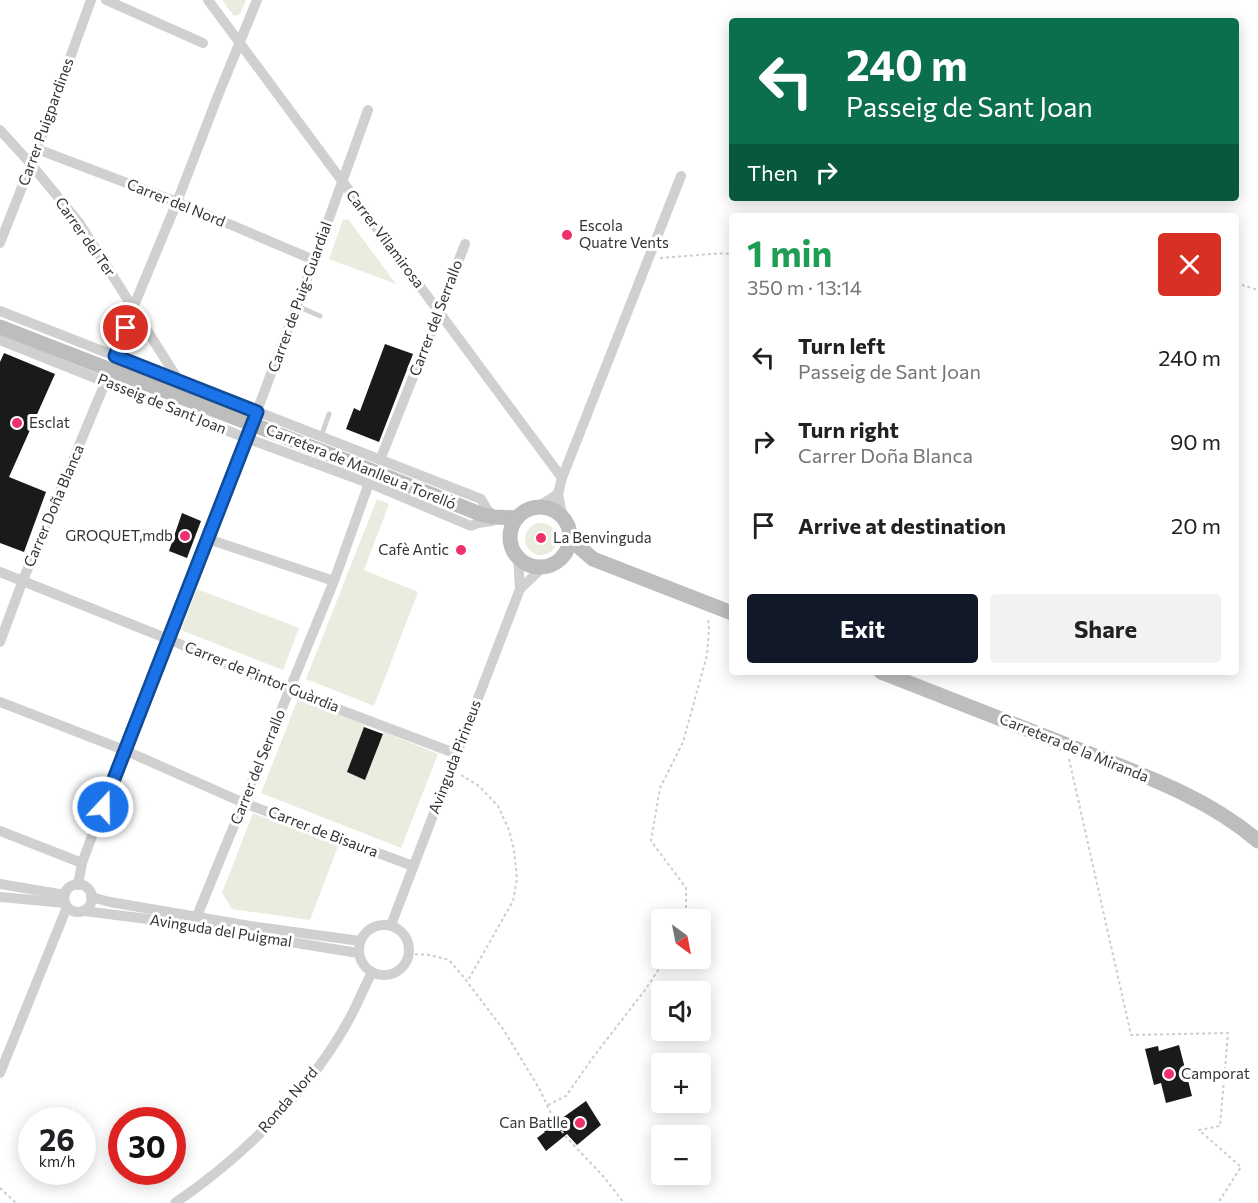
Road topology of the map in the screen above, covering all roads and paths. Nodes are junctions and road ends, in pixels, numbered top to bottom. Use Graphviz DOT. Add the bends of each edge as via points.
graph roads {
  1 [pos="91,0"];
  2 [pos="106,0"];
  3 [pos="208,0"];
  4 [pos="257,0"];
  5 [pos="203,43"];
  6 [pos="240,43"];
  7 [pos="368,110"];
  8 [pos="0,130"];
  9 [pos="37,149"];
  10 [pos="31,164"];
  11 [pos="681,176"];
  12 [pos="342,182"];
  13 [pos="177,202"];
  14 [pos="0,243"];
  15 [pos="465,244"];
  16 [pos="729,254"];
  17 [pos="649,256"];
  18 [pos="314,260"];
  19 [pos="1239,284"];
  20 [pos="1258,290"];
  21 [pos="297,306"];
  22 [pos="133,308"];
  23 [pos="0,311"];
  24 [pos="439,312"];
  25 [pos="320,316"];
  26 [pos="0,327"];
  27 [pos="0,340"];
  28 [pos="110,369"];
  29 [pos="179,381"];
  30 [pos="329,414"];
  31 [pos="252,424"];
  32 [pos="321,437"];
  33 [pos="380,460"];
  34 [pos="562,478"];
  35 [pos="369,483"];
  36 [pos="406,491"];
  37 [pos="558,494"];
  38 [pos="536,508"];
  39 [pos="491,518"];
  40 [pos="517,518"];
  41 [pos="563,519"];
  42 [pos="510,538"];
  43 [pos="208,539"];
  44 [pos="570,539"];
  45 [pos="518,558"];
  46 [pos="560,559"];
  47 [pos="592,559"];
  48 [pos="543,567"];
  49 [pos="0,572"];
  50 [pos="23,580"];
  51 [pos="334,582"];
  52 [pos="520,589"];
  53 [pos="707,603"];
  54 [pos="729,612"];
  55 [pos="168,639"];
  56 [pos="0,642"];
  57 [pos="889,675"];
  58 [pos="290,691"];
  59 [pos="0,702"];
  60 [pos="1065,744"];
  61 [pos="124,750"];
  62 [pos="457,754"];
  63 [pos="451,770"];
  64 [pos="244,803"];
  65 [pos="0,831"];
  66 [pos="1258,841"];
  67 [pos="82,863"];
  68 [pos="413,866"];
  69 [pos="0,884"];
  70 [pos="78,885"];
  71 [pos="0,897"];
  72 [pos="91,897"];
  73 [pos="66,901"];
  74 [pos="686,909"];
  75 [pos="84,911"];
  76 [pos="197,916"];
  77 [pos="391,925"];
  78 [pos="360,940"];
  79 [pos="358,953"];
  80 [pos="409,954"];
  81 [pos="659,969"];
  82 [pos="372,972"];
  83 [pos="467,982"];
  84 [pos="0,1073"];
  85 [pos="548,1106"];
  86 [pos="0,1188"];
  87 [pos="16,1203"];
  88 [pos="175,1203"];
  89 [pos="624,1203"];
  90 [pos="1218,1203"];
  1 -- 9 [label="street, Carrer Puigpardines"];
  2 -- 5 [label="street"];
  3 -- 6 [label="street, Carrer Vilamirosa"];
  4 -- 6 [label="street"];
  6 -- 12 [label="street, Carrer Vilamirosa"];
  6 -- 13 [label="street, Carrer Doña Blanca"];
  7 -- 12 [label="street, Carrer de Puig-Guardial"];
  8 -- 10 [label="street, Carrer del Ter"];
  9 -- 10 [label="street, Carrer Puigpardines"];
  9 -- 13 [label="street, Carrer del Nord"];
  10 -- 14 [label="street, Carrer Puigpardines"];
  10 -- 22 [label="street, Carrer del Ter" via="80,224"];
  11 -- 17 [label="street"];
  12 -- 18 [label="street, Carrer de Puig-Guardial"];
  12 -- 24 [label="street, Carrer Vilamirosa"];
  13 -- 18 [label="street, Carrer del Nord"];
  13 -- 22 [label="street, Carrer Doña Blanca"];
  15 -- 24 [label="street, Carrer del Serrallo"];
  16 -- 17 [label="path"];
  17 -- 34 [label="street"];
  18 -- 21 [label="street, Carrer de Puig-Guardial"];
  19 -- 20 [label="path"];
  21 -- 25 [label="lane"];
  21 -- 31 [label="street, Carrer de Puig-Guardial"];
  22 -- 28 [label="street, Carrer Doña Blanca"];
  22 -- 29 [label="street, Carrer del Ter"];
  23 -- 28 [label="street, Passeig de Sant Joan"];
  24 -- 33 [label="street, Carrer del Serrallo"];
  24 -- 34 [label="street, Carrer Vilamirosa"];
  26 -- 28 [label="street, Carretera de Manlleu a Torelló"];
  27 -- 28 [label="street, Passeig de Sant Joan"];
  28 -- 29 [label="street, Passeig de Sant Joan"];
  28 -- 31 [label="street, Carretera de Manlleu a Torelló"];
  28 -- 50 [label="street, Carrer Doña Blanca"];
  29 -- 31 [label="street, Passeig de Sant Joan"];
  30 -- 32 [label="lane"];
  31 -- 32 [label="street, Passeig de Sant Joan"];
  31 -- 35 [label="street, Passeig de Sant Joan"];
  31 -- 36 [label="street, Carretera de Manlleu a Torelló"];
  31 -- 43 [label="street, Carrer de Puig-Guardial"];
  32 -- 33 [label="street, Passeig de Sant Joan"];
  33 -- 39 [label="street, Passeig de Sant Joan" via="481,499"];
  34 -- 37 [label="street"];
  35 -- 36 [label="street, Passeig de Sant Joan"];
  35 -- 51 [label="street, Carrer del Serrallo"];
  36 -- 39 [label="street, Carretera de Manlleu a Torelló"];
  37 -- 38 [label="street"];
  37 -- 41 [label="street"];
  38 -- 40 [label="street"];
  38 -- 41 [label="street" via="554,511"];
  39 -- 40 [label="street, Carretera de Manlleu a Torelló"];
  39 -- 42 [label="street, Carretera de Manlleu a Torelló"];
  40 -- 42 [label="street"];
  41 -- 44 [label="street"];
  42 -- 45 [label="street"];
  43 -- 51 [label="street"];
  43 -- 55 [label="street, Carrer de Puig-Guardial"];
  44 -- 46 [label="street"];
  44 -- 47 [label="street"];
  45 -- 48 [label="street" via="529,566"];
  45 -- 52 [label="street, Avinguda Pirineus"];
  46 -- 47 [label="street"];
  46 -- 48 [label="street"];
  47 -- 53 [label="street"];
  48 -- 52 [label="street, Avinguda Pirineus"];
  49 -- 50 [label="street, Carrer de Pintor Guàrdia"];
  50 -- 55 [label="street, Carrer de Pintor Guàrdia"];
  50 -- 56 [label="street, Carrer Doña Blanca"];
  51 -- 58 [label="street, Carrer del Serrallo"];
  52 -- 62 [label="street, Avinguda Pirineus"];
  53 -- 54 [label="street"];
  53 -- 74 [label="path" via="707,655 683,742 660,788 651,841 686,888"];
  55 -- 58 [label="street, Carrer de Pintor Guàrdia"];
  55 -- 61 [label="street, Carrer de Puig-Guardial"];
  57 -- 60 [label="street, Carretera de la Miranda"];
  58 -- 62 [label="street, Carrer de Pintor Guàrdia"];
  58 -- 64 [label="street, Carrer del Serrallo"];
  59 -- 61 [label="street, Carrer de Bisaura"];
  60 -- 66 [label="street, Carretera de la Miranda" via="1183,792"];
  60 -- 90 [label="path" via="1131,1035 1228,1033 1220,1126 1199,1130 1241,1167"];
  61 -- 64 [label="street, Carrer de Bisaura"];
  61 -- 67 [label="street, Carrer de Puig-Guardial"];
  62 -- 63 [label="street, Avinguda Pirineus"];
  63 -- 68 [label="street, Avinguda Pirineus"];
  63 -- 83 [label="path" via="479,786 498,806 509,830 517,879 513,901"];
  64 -- 68 [label="street, Carrer de Bisaura"];
  64 -- 76 [label="street, Carrer del Serrallo"];
  65 -- 67 [label="street"];
  67 -- 70 [label="street, Carrer de Puig-Guardial"];
  68 -- 77 [label="street, Avinguda Pirineus"];
  69 -- 73 [label="street"];
  70 -- 72 [label="street" via="86,888"];
  70 -- 73 [label="street" via="70,887"];
  71 -- 73 [label="street"];
  72 -- 75 [label="street"];
  72 -- 76 [label="street, Avinguda del Puigmal"];
  73 -- 75 [label="street" via="75,912"];
  73 -- 84 [label="street"];
  75 -- 79 [label="street, Avinguda del Puigmal"];
  76 -- 78 [label="street, Avinguda del Puigmal"];
  77 -- 78 [label="street" via="369,929"];
  77 -- 80 [label="street" via="403,933"];
  78 -- 79 [label="street"];
  79 -- 82 [label="street"];
  80 -- 82 [label="street" via="398,972 383,976"];
  80 -- 83 [label="path" via="449,960"];
  81 -- 85 [label="path" via="566,1096"];
  82 -- 88 [label="street, Ronda Nord" via="351,1015 302,1088 233,1159"];
  83 -- 85 [label="path" via="503,1029"];
  85 -- 89 [label="path" via="566,1137"];
  86 -- 87 [label="path"];
}
